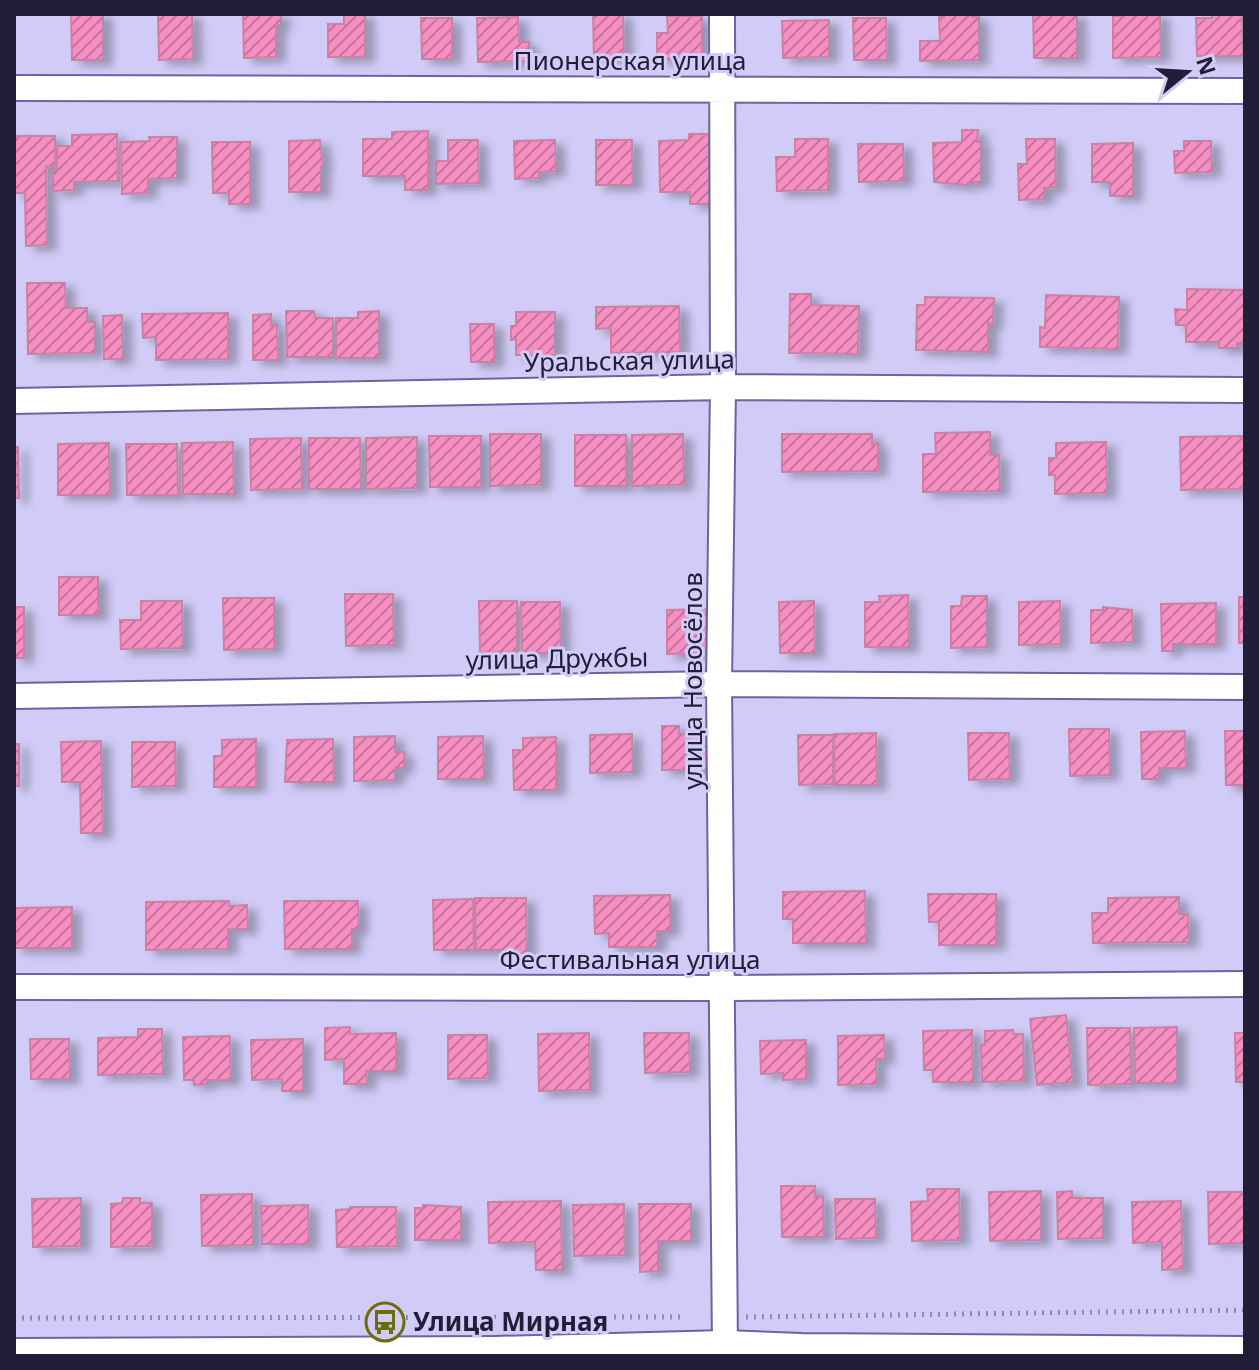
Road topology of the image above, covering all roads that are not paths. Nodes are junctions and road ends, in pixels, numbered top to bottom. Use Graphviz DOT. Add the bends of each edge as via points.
graph roads {
  1 [pos="722,14"];
  2 [pos="14,88"];
  3 [pos="721,90"];
  4 [pos="1245,91"];
  5 [pos="723,387"];
  6 [pos="1245,390"];
  7 [pos="14,401"];
  8 [pos="719,684"];
  9 [pos="1245,687"];
  10 [pos="14,696"];
  11 [pos="1245,984"];
  12 [pos="14,987"];
  13 [pos="723,988"];
  14 [pos="725,1332"];
  15 [pos="801,1353"];
  16 [pos="187,1354"];
  17 [pos="1245,1354"];
  18 [pos="495,1355"];
  19 [pos="14,1356"];
  1 -- 3 [label="street, улица Новосёлов"];
  2 -- 3 [label="street, Пионерская улица"];
  3 -- 4 [label="street, Пионерская улица"];
  3 -- 5 [label="street, улица Новосёлов"];
  5 -- 6 [label="street, Уральская улица"];
  5 -- 7 [label="street, Уральская улица"];
  5 -- 8 [label="street, улица Новосёлов"];
  8 -- 9 [label="street, улица Дружбы"];
  8 -- 10 [label="street, улица Дружбы"];
  8 -- 13 [label="street, улица Новосёлов"];
  11 -- 13 [label="street, Фестивальная улица"];
  12 -- 13 [label="street, Фестивальная улица"];
  13 -- 14 [label="street, улица Новосёлов"];
  14 -- 15 [label="street"];
  14 -- 18 [label="street"];
  15 -- 17 [label="street"];
  16 -- 18 [label="street"];
  16 -- 19 [label="street"];
}
